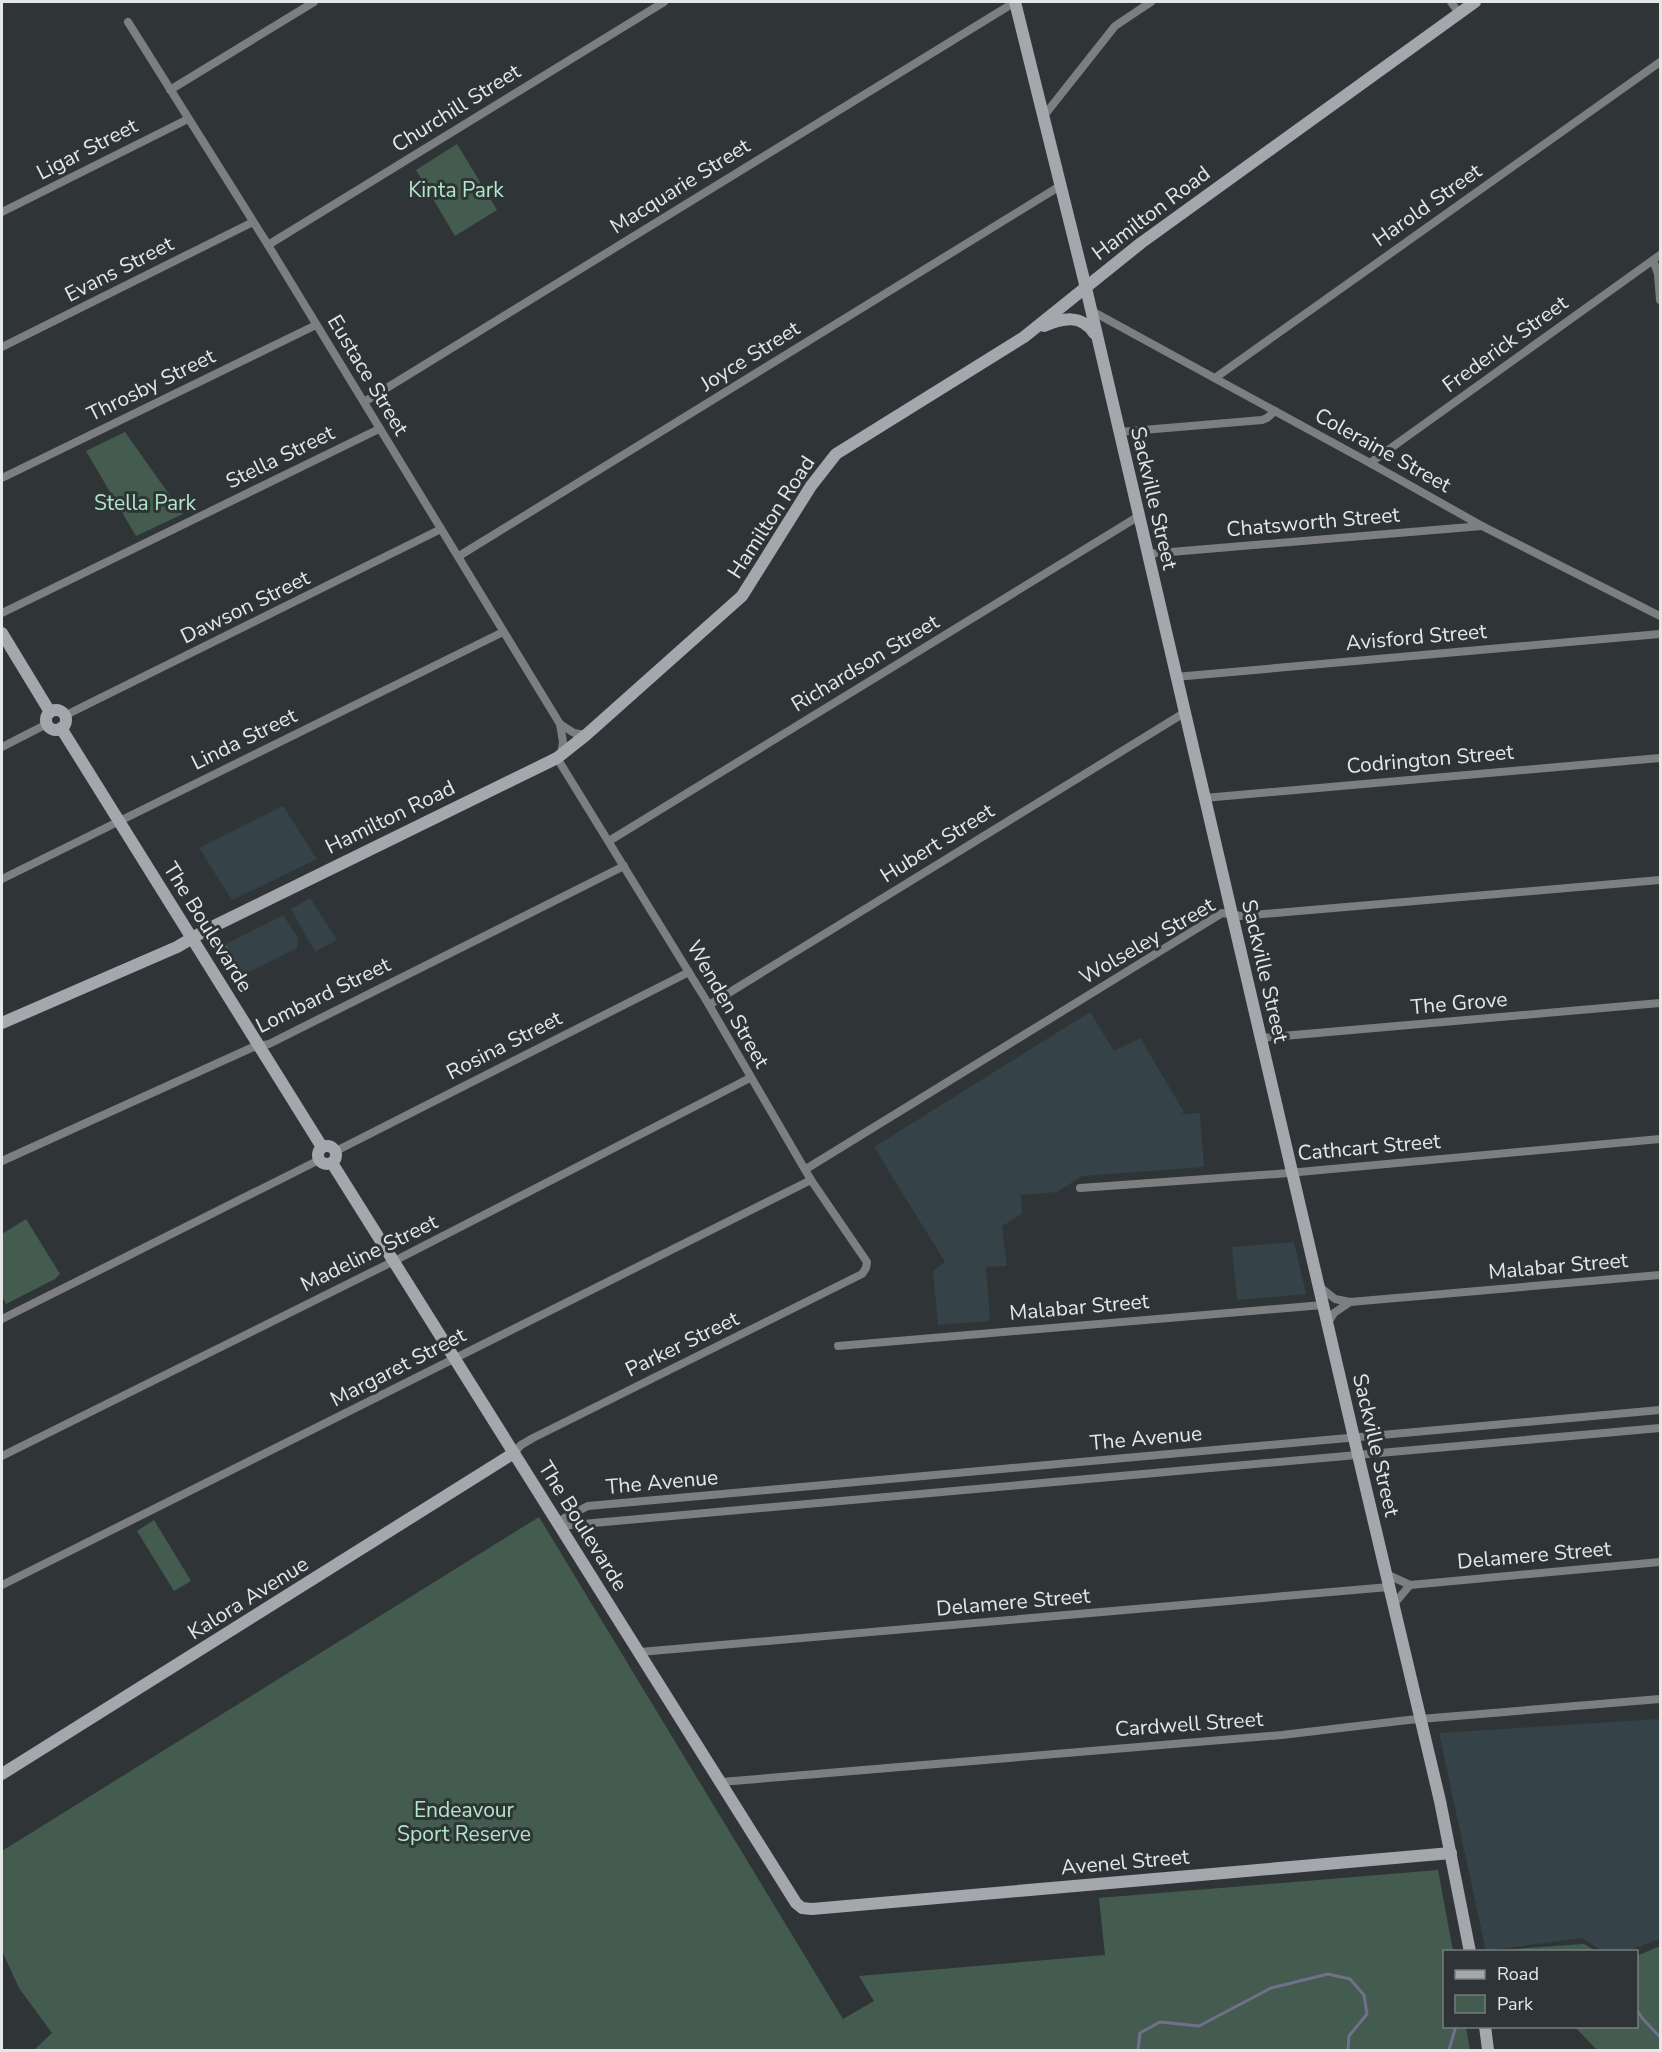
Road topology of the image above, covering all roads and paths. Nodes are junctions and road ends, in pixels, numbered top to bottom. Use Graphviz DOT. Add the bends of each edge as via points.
graph roads {
  1 [pos="314,2"];
  2 [pos="664,2"];
  3 [pos="1015,2"];
  4 [pos="1151,2"];
  5 [pos="1451,2"];
  6 [pos="1475,2"];
  7 [pos="1459,13"];
  8 [pos="128,22"];
  9 [pos="1660,62"];
  10 [pos="170,90"];
  11 [pos="1043,117"];
  12 [pos="188,119"];
  13 [pos="1060,186"];
  14 [pos="2,212"];
  15 [pos="253,222"];
  16 [pos="268,245"];
  17 [pos="1657,257"];
  18 [pos="1086,288"];
  19 [pos="1660,300"];
  20 [pos="1090,310"];
  21 [pos="316,325"];
  22 [pos="1096,335"];
  23 [pos="1024,337"];
  24 [pos="2,347"];
  25 [pos="1215,378"];
  26 [pos="364,402"];
  27 [pos="1275,411"];
  28 [pos="380,429"];
  29 [pos="1119,432"];
  30 [pos="1370,463"];
  31 [pos="2,478"];
  32 [pos="1139,516"];
  33 [pos="1482,526"];
  34 [pos="441,529"];
  35 [pos="1147,554"];
  36 [pos="459,556"];
  37 [pos="2,613"];
  38 [pos="1660,616"];
  39 [pos="503,632"];
  40 [pos="2,633"];
  41 [pos="1660,634"];
  42 [pos="1175,677"];
  43 [pos="1184,713"];
  44 [pos="64,716"];
  45 [pos="49,718"];
  46 [pos="560,724"];
  47 [pos="61,728"];
  48 [pos="586,735"];
  49 [pos="2,747"];
  50 [pos="559,756"];
  51 [pos="1660,758"];
  52 [pos="1203,798"];
  53 [pos="118,821"];
  54 [pos="609,841"];
  55 [pos="624,866"];
  56 [pos="2,879"];
  57 [pos="1660,880"];
  58 [pos="1231,913"];
  59 [pos="192,938"];
  60 [pos="689,972"];
  61 [pos="1660,1003"];
  62 [pos="709,1005"];
  63 [pos="2,1023"];
  64 [pos="1260,1038"];
  65 [pos="260,1047"];
  66 [pos="750,1078"];
  67 [pos="1660,1139"];
  68 [pos="322,1147"];
  69 [pos="334,1157"];
  70 [pos="319,1160"];
  71 [pos="2,1161"];
  72 [pos="806,1169"];
  73 [pos="1292,1172"];
  74 [pos="811,1180"];
  75 [pos="1080,1188"];
  76 [pos="394,1260"];
  77 [pos="866,1269"];
  78 [pos="1660,1275"];
  79 [pos="1318,1286"];
  80 [pos="1350,1302"];
  81 [pos="1323,1305"];
  82 [pos="2,1319"];
  83 [pos="1327,1324"];
  84 [pos="838,1346"];
  85 [pos="455,1359"];
  86 [pos="1660,1410"];
  87 [pos="1660,1428"];
  88 [pos="1354,1438"];
  89 [pos="514,1453"];
  90 [pos="1358,1455"];
  91 [pos="2,1456"];
  92 [pos="560,1526"];
  93 [pos="1660,1562"];
  94 [pos="1386,1574"];
  95 [pos="2,1585"];
  96 [pos="1410,1585"];
  97 [pos="1389,1587"];
  98 [pos="1394,1604"];
  99 [pos="640,1652"];
  100 [pos="1660,1699"];
  101 [pos="1421,1719"];
  102 [pos="2,1774"];
  103 [pos="721,1782"];
  104 [pos="1451,1853"];
  105 [pos="802,1908"];
  106 [pos="1470,1950"];
  107 [pos="1485,2028"];
  108 [pos="1488,2050"];
  1 -- 10 [label="street"];
  2 -- 16 [label="street, Churchill Street"];
  3 -- 11 [label="main road, Sackville Street"];
  3 -- 26 [label="street, Macquarie Street"];
  4 -- 11 [label="street" via="1115,26"];
  5 -- 7 [label="street"];
  6 -- 7 [label="main road, Hamilton Road"];
  7 -- 18 [label="main road, Hamilton Road" via="1141,243"];
  8 -- 10 [label="street, Eustace Street"];
  9 -- 25 [label="street, Harold Street"];
  10 -- 12 [label="street, Eustace Street"];
  11 -- 13 [label="main road, Sackville Street"];
  12 -- 14 [label="street, Ligar Street"];
  12 -- 15 [label="street, Eustace Street"];
  13 -- 18 [label="main road, Sackville Street"];
  13 -- 36 [label="street, Joyce Street"];
  15 -- 16 [label="street, Eustace Street"];
  15 -- 24 [label="street, Evans Street"];
  16 -- 21 [label="street, Eustace Street"];
  17 -- 19 [label="street"];
  17 -- 30 [label="street, Frederick Street"];
  18 -- 20 [label="main road, Sackville Street"];
  18 -- 23 [label="main road, Hamilton Road"];
  20 -- 22 [label="main road, Sackville Street"];
  20 -- 25 [label="street, Coleraine Street"];
  21 -- 26 [label="street, Eustace Street"];
  21 -- 31 [label="street, Throsby Street"];
  22 -- 23 [label="main road" via="1085,322 1071,318"];
  22 -- 29 [label="main road, Sackville Street"];
  23 -- 48 [label="main road, Hamilton Road" via="836,454 811,486 742,596"];
  25 -- 27 [label="street, Coleraine Street"];
  26 -- 28 [label="street, Eustace Street"];
  27 -- 29 [label="street" via="1262,420"];
  27 -- 30 [label="street, Coleraine Street"];
  28 -- 34 [label="street, Eustace Street"];
  28 -- 37 [label="street, Stella Street"];
  29 -- 32 [label="main road, Sackville Street"];
  30 -- 33 [label="street, Coleraine Street"];
  32 -- 35 [label="main road, Sackville Street"];
  32 -- 54 [label="street, Richardson Street"];
  33 -- 35 [label="street, Chatsworth Street"];
  33 -- 38 [label="street, Coleraine Street"];
  34 -- 36 [label="street, Eustace Street"];
  34 -- 44 [label="street, Dawson Street"];
  35 -- 42 [label="main road, Sackville Street"];
  36 -- 39 [label="street, Eustace Street"];
  39 -- 46 [label="street, Eustace Street"];
  39 -- 53 [label="street, Linda Street"];
  40 -- 45 [label="main road"];
  41 -- 42 [label="street, Avisford Street"];
  42 -- 43 [label="main road, Sackville Street"];
  43 -- 52 [label="main road, Sackville Street"];
  43 -- 62 [label="street, Hubert Street"];
  44 -- 45 [label="main road" via="58,711"];
  44 -- 47 [label="main road"];
  45 -- 47 [label="main road" via="51,729"];
  45 -- 49 [label="street"];
  46 -- 48 [label="street"];
  46 -- 50 [label="street" via="563,742"];
  47 -- 53 [label="main road, The Boulevarde"];
  48 -- 50 [label="main road, Hamilton Road"];
  50 -- 54 [label="street, Wenden Street"];
  50 -- 59 [label="main road, Hamilton Road"];
  51 -- 52 [label="street, Codrington Street"];
  52 -- 58 [label="main road, Sackville Street"];
  53 -- 56 [label="street, Linda Street"];
  53 -- 59 [label="main road, The Boulevarde"];
  54 -- 55 [label="street, Wenden Street"];
  55 -- 60 [label="street, Wenden Street"];
  55 -- 65 [label="street, Lombard Street"];
  57 -- 58 [label="street, Wolseley Street" via="1241,916"];
  58 -- 64 [label="main road, Sackville Street"];
  58 -- 72 [label="street, Wolseley Street" via="1222,913"];
  59 -- 63 [label="main road, Hamilton Road"];
  59 -- 65 [label="main road, The Boulevarde"];
  60 -- 62 [label="street, Wenden Street"];
  60 -- 69 [label="street, Rosina Street"];
  61 -- 64 [label="street, The Grove"];
  62 -- 66 [label="street, Wenden Street"];
  64 -- 73 [label="main road, Sackville Street"];
  65 -- 68 [label="main road, The Boulevarde"];
  65 -- 71 [label="street, Lombard Street" via="251,1047"];
  66 -- 72 [label="street, Wenden Street"];
  66 -- 76 [label="street, Madeline Street"];
  67 -- 73 [label="street, Cathcart Street"];
  68 -- 69 [label="main road" via="328,1145"];
  68 -- 70 [label="main road"];
  69 -- 70 [label="main road" via="326,1164"];
  69 -- 76 [label="main road, The Boulevarde"];
  70 -- 82 [label="street"];
  72 -- 74 [label="street, Wenden Street"];
  73 -- 75 [label="street, Cathcart Street"];
  73 -- 79 [label="main road, Sackville Street"];
  74 -- 77 [label="street, Wenden Street" via="867,1262"];
  74 -- 85 [label="street, Margaret Street"];
  76 -- 85 [label="main road, The Boulevarde"];
  76 -- 91 [label="street, Madeline Street"];
  77 -- 89 [label="street, Parker Street" via="521,1444"];
  78 -- 80 [label="street, Malabar Street"];
  79 -- 80 [label="street, Malabar Street" via="1335,1299"];
  79 -- 81 [label="main road, Sackville Street"];
  80 -- 83 [label="street" via="1334,1313"];
  81 -- 83 [label="main road, Sackville Street"];
  81 -- 84 [label="street, Malabar Street"];
  83 -- 88 [label="main road, Sackville Street"];
  85 -- 89 [label="main road, The Boulevarde"];
  85 -- 95 [label="street, Margaret Street"];
  86 -- 88 [label="street, The Avenue"];
  87 -- 90 [label="street, The Avenue"];
  88 -- 90 [label="main road, Sackville Street"];
  88 -- 92 [label="street, The Avenue" via="588,1506 564,1518"];
  89 -- 92 [label="main road, The Boulevarde"];
  89 -- 102 [label="main road, Kalora Avenue"];
  90 -- 92 [label="street, The Avenue"];
  90 -- 94 [label="main road, Sackville Street"];
  92 -- 99 [label="main road, The Boulevarde"];
  93 -- 96 [label="street, Delamere Street"];
  94 -- 96 [label="street, Delamere Street"];
  94 -- 97 [label="main road, Sackville Street"];
  96 -- 98 [label="street"];
  97 -- 98 [label="main road, Sackville Street"];
  97 -- 99 [label="street, Delamere Street"];
  98 -- 101 [label="main road, Sackville Street"];
  99 -- 103 [label="main road, The Boulevarde"];
  100 -- 101 [label="street, Cardwell Street"];
  101 -- 103 [label="street, Cardwell Street" via="1282,1735"];
  101 -- 104 [label="main road, Sackville Street"];
  103 -- 105 [label="main road, The Boulevarde"];
  104 -- 105 [label="main road, Avenel Street"];
  104 -- 106 [label="main road, Sackville Street"];
  107 -- 108 [label="main road"];
}
